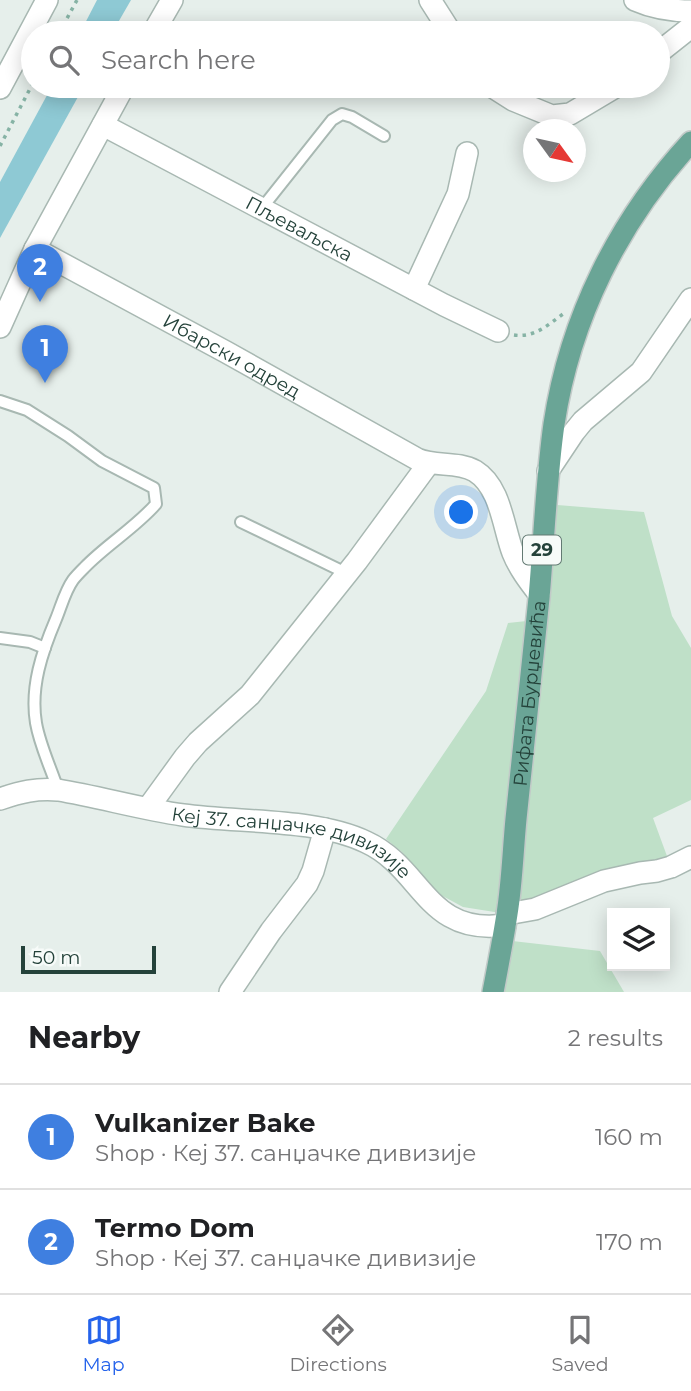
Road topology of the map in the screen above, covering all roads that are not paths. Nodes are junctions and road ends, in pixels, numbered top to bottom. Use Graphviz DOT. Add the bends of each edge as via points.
graph roads {
  1 [pos="172,0"];
  2 [pos="430,0"];
  3 [pos="635,0"];
  4 [pos="44,1"];
  5 [pos="691,11"];
  6 [pos="34,21"];
  7 [pos="160,21"];
  8 [pos="443,21"];
  9 [pos="691,27"];
  10 [pos="670,44"];
  11 [pos="21,46"];
  12 [pos="0,88"];
  13 [pos="118,98"];
  14 [pos="510,98"];
  15 [pos="597,98"];
  16 [pos="103,125"];
  17 [pos="384,136"];
  18 [pos="691,142"];
  19 [pos="467,153"];
  20 [pos="262,208"];
  21 [pos="36,249"];
  22 [pos="414,289"];
  23 [pos="691,299"];
  24 [pos="0,327"];
  25 [pos="498,331"];
  26 [pos="0,401"];
  27 [pos="429,463"];
  28 [pos="548,471"];
  29 [pos="241,522"];
  30 [pos="346,573"];
  31 [pos="539,594"];
  32 [pos="0,638"];
  33 [pos="45,648"];
  34 [pos="58,790"];
  35 [pos="0,799"];
  36 [pos="148,808"];
  37 [pos="326,829"];
  38 [pos="691,857"];
  39 [pos="506,919"];
  40 [pos="230,992"];
  41 [pos="494,992"];
  1 -- 7 [label="street"];
  2 -- 8 [label="street"];
  3 -- 5 [label="street"];
  4 -- 6 [label="street"];
  9 -- 10 [label="street"];
  11 -- 12 [label="street"];
  13 -- 16 [label="street"];
  14 -- 15 [label="street" via="552,116 570,114"];
  16 -- 20 [label="street, Пљеваљска"];
  16 -- 21 [label="street"];
  17 -- 20 [label="lane" via="341,114"];
  18 -- 28 [label="main road, Рифата Бурџевића / 29" via="646,197 587,302 563,380"];
  19 -- 22 [label="street" via="458,194"];
  20 -- 22 [label="street, Пљеваљска"];
  21 -- 24 [label="street"];
  21 -- 27 [label="street, Ибарски одред"];
  22 -- 25 [label="street, Пљеваљска"];
  23 -- 28 [label="street, Рифата Бурџевића" via="641,372 583,421"];
  26 -- 33 [label="lane" via="27,410 102,461 154,488 156,504 148,514 72,580"];
  27 -- 30 [label="street"];
  27 -- 31 [label="street, Ибарски одред" via="463,467 485,479 516,560"];
  28 -- 31 [label="main road, Рифата Бурџевића / 29"];
  29 -- 30 [label="lane"];
  30 -- 36 [label="street" via="250,695 185,757"];
  31 -- 39 [label="main road, Рифата Бурџевића / 29"];
  32 -- 33 [label="lane"];
  33 -- 34 [label="lane" via="34,709"];
  34 -- 35 [label="street, Кеј 37. санџачке дивизије" via="24,791"];
  34 -- 36 [label="street, Кеј 37. санџачке дивизије"];
  36 -- 37 [label="street, Кеј 37. санџачке дивизије"];
  37 -- 39 [label="street, Кеј 37. санџачке дивизије" via="355,836 382,850 448,916 480,926"];
  37 -- 40 [label="street" via="307,884"];
  38 -- 39 [label="street" via="657,871 604,881"];
  39 -- 41 [label="main road, Рифата Бурџевића / 29"];
}
